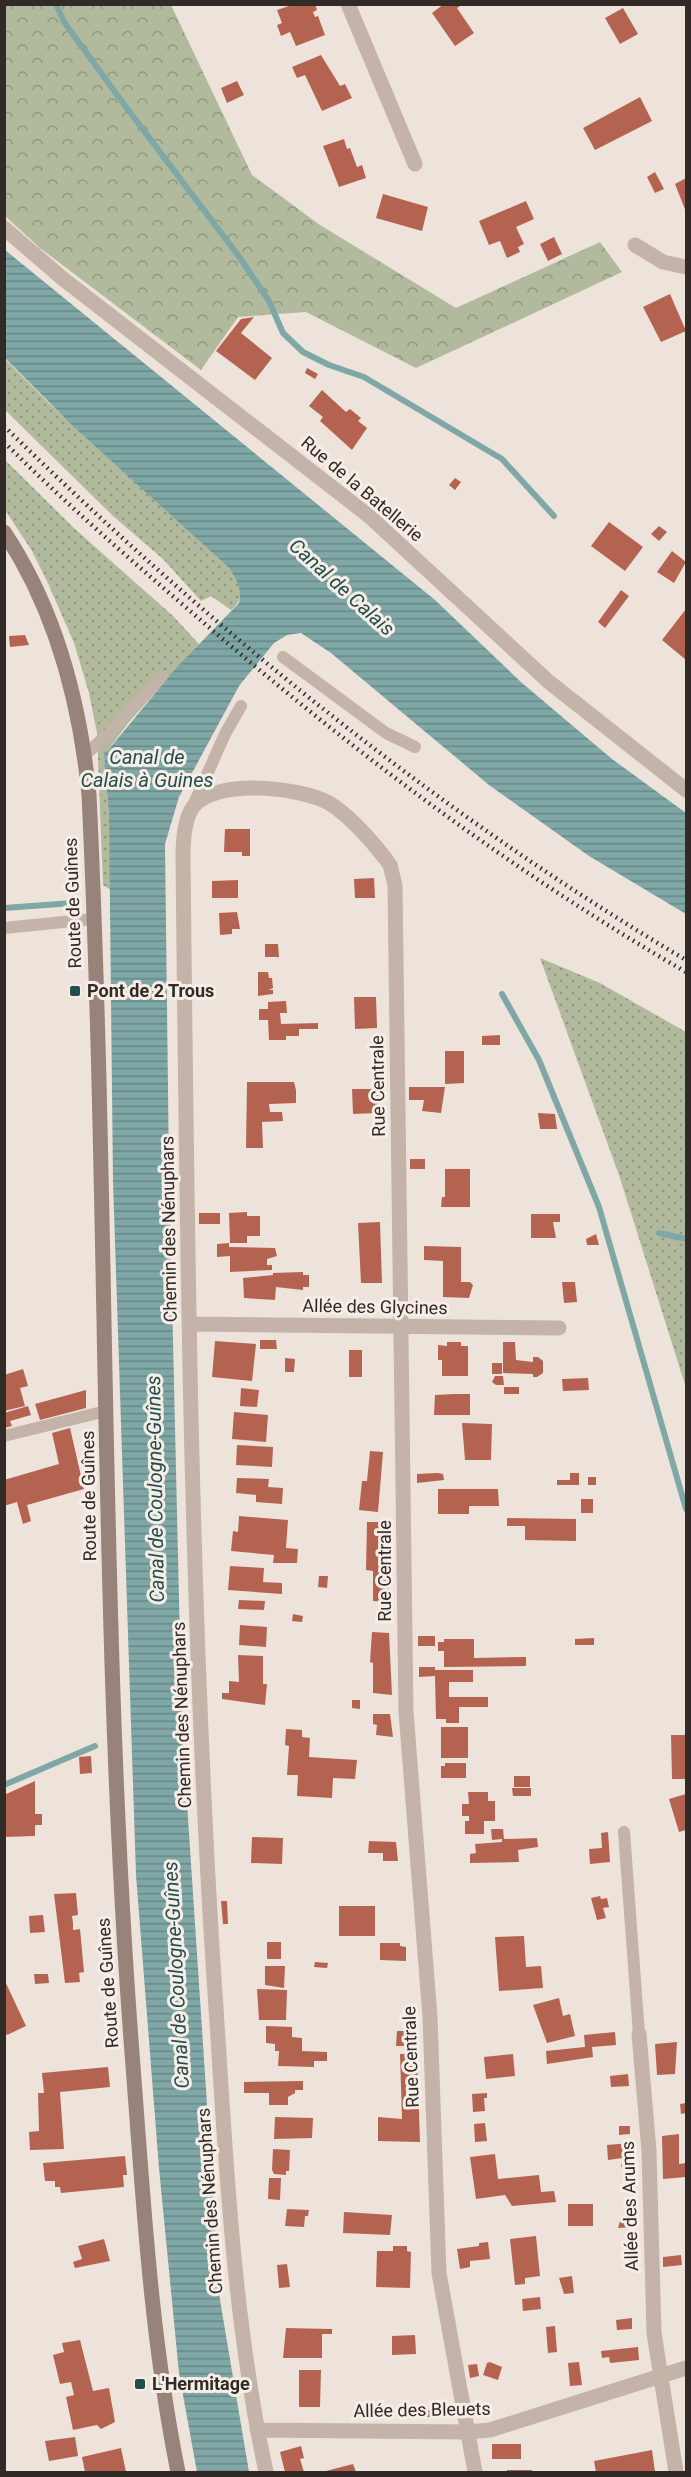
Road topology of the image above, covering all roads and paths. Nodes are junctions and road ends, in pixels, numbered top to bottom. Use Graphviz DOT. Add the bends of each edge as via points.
graph roads {
  1 [pos="348,4"];
  2 [pos="415,164"];
  3 [pos="4,228"];
  4 [pos="635,245"];
  5 [pos="687,267"];
  6 [pos="4,532"];
  7 [pos="283,657"];
  8 [pos="162,676"];
  9 [pos="241,706"];
  10 [pos="415,747"];
  11 [pos="85,755"];
  12 [pos="687,790"];
  13 [pos="193,807"];
  14 [pos="93,919"];
  15 [pos="4,928"];
  16 [pos="190,1324"];
  17 [pos="400,1326"];
  18 [pos="559,1328"];
  19 [pos="106,1411"];
  20 [pos="4,1436"];
  21 [pos="624,1832"];
  22 [pos="639,2034"];
  23 [pos="687,2368"];
  24 [pos="662,2376"];
  25 [pos="257,2430"];
  26 [pos="467,2432"];
  27 [pos="178,2472"];
  28 [pos="266,2472"];
  29 [pos="475,2472"];
  30 [pos="676,2472"];
  1 -- 2 [label="street"];
  3 -- 12 [label="street, Rue de la Batellerie" via="62,279 369,516 549,682"];
  4 -- 5 [label="street" via="663,262"];
  6 -- 11 [label="main road, Route de Guînes" via="33,582 58,644 73,692"];
  7 -- 10 [label="lane" via="386,733"];
  8 -- 11 [label="lane"];
  9 -- 13 [label="lane"];
  11 -- 14 [label="main road, Route de Guînes"];
  13 -- 16 [label="street, Chemin des Nénuphars" via="184,835 183,856"];
  13 -- 17 [label="street, Rue Centrale" via="221,792 298,790 336,808 390,865"];
  14 -- 15 [label="lane"];
  14 -- 19 [label="main road, Route de Guînes"];
  16 -- 17 [label="street, Allée des Glycines"];
  16 -- 25 [label="street, Chemin des Nénuphars" via="208,1881 232,2254 241,2339"];
  17 -- 18 [label="street, Allée des Glycines"];
  17 -- 26 [label="street, Rue Centrale" via="404,1669 417,1884 430,2017 437,2240"];
  19 -- 20 [label="lane"];
  19 -- 27 [label="main road, Route de Guînes" via="128,1991 153,2319"];
  21 -- 22 [label="lane"];
  22 -- 24 [label="street, Allée des Arums" via="649,2151 654,2333"];
  23 -- 24 [label="street, Allée des Bleuets"];
  24 -- 26 [label="street, Allée des Bleuets" via="504,2427"];
  24 -- 30 [label="street, Allée des Arums"];
  25 -- 26 [label="street, Allée des Bleuets"];
  25 -- 28 [label="street, Chemin des Nénuphars"];
  26 -- 29 [label="street, Rue Centrale"];
}
